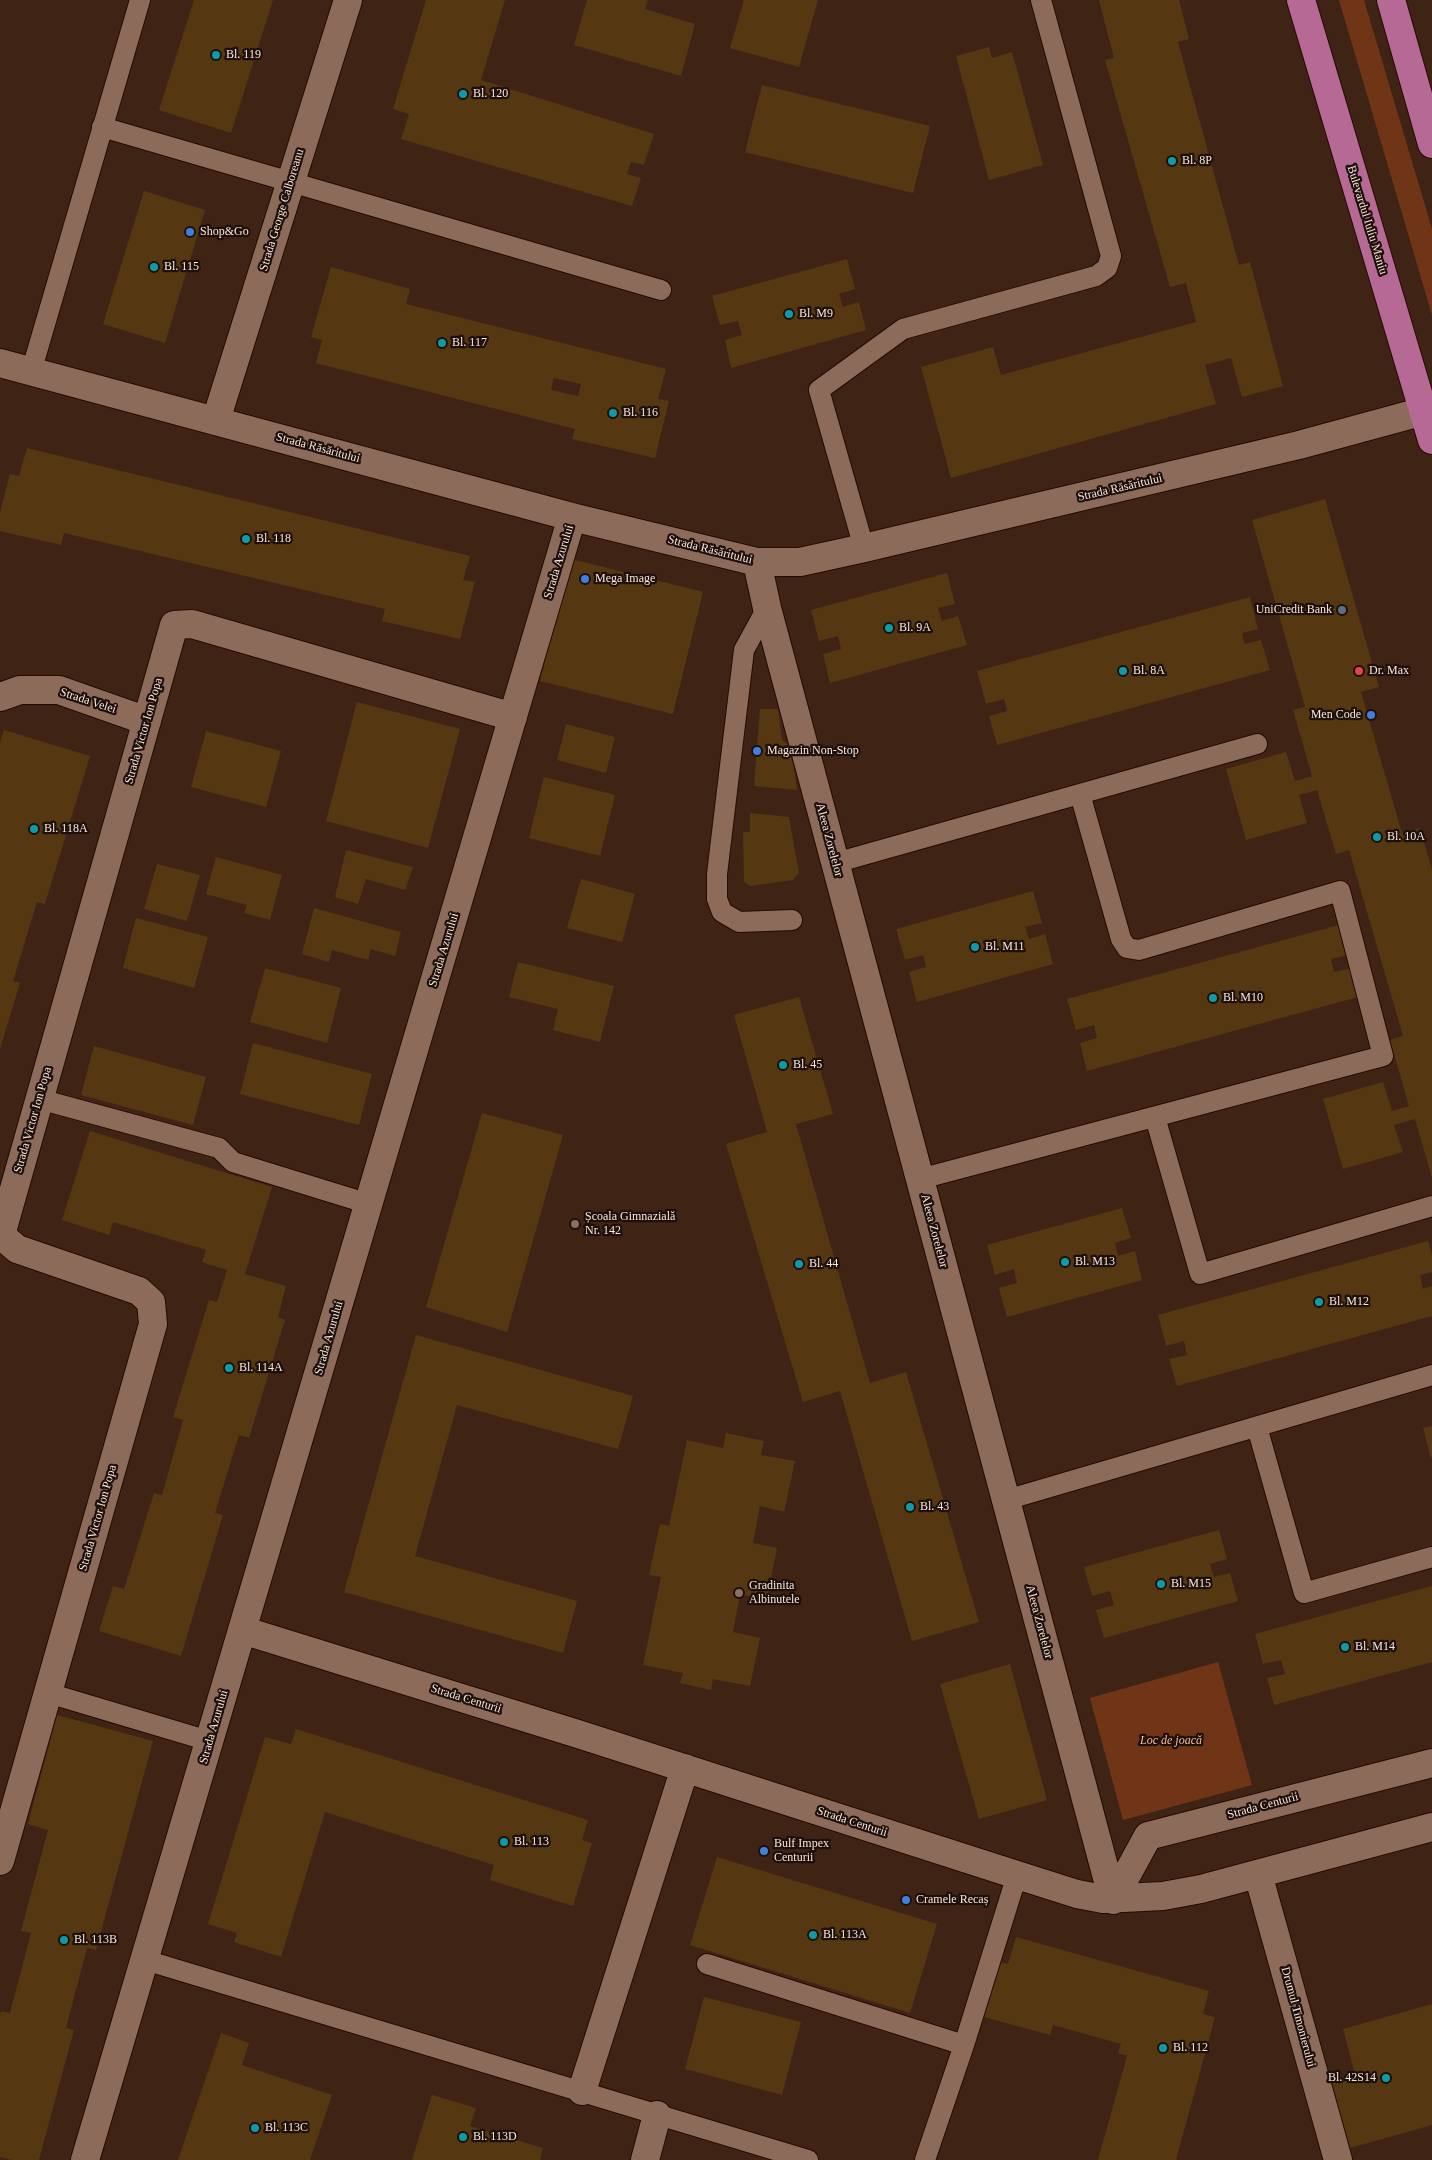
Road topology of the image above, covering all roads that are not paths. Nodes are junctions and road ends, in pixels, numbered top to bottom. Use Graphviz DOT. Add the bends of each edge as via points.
graph roads {
  1 [pos="140,0"];
  2 [pos="348,0"];
  3 [pos="1041,0"];
  4 [pos="1302,0"];
  5 [pos="1391,0"];
  6 [pos="102,127"];
  7 [pos="1432,144"];
  8 [pos="291,182"];
  9 [pos="661,290"];
  10 [pos="0,364"];
  11 [pos="31,372"];
  12 [pos="1424,411"];
  13 [pos="216,420"];
  14 [pos="1432,440"];
  15 [pos="572,517"];
  16 [pos="864,548"];
  17 [pos="757,562"];
  18 [pos="767,608"];
  19 [pos="0,697"];
  20 [pos="513,717"];
  21 [pos="146,721"];
  22 [pos="1257,744"];
  23 [pos="1080,794"];
  24 [pos="835,862"];
  25 [pos="792,920"];
  26 [pos="39,1099"];
  27 [pos="1155,1117"];
  28 [pos="920,1179"];
  29 [pos="369,1204"];
  30 [pos="1432,1206"];
  31 [pos="3,1215"];
  32 [pos="1432,1375"];
  33 [pos="1257,1427"];
  34 [pos="1006,1500"];
  35 [pos="1432,1557"];
  36 [pos="242,1630"];
  37 [pos="48,1693"];
  38 [pos="209,1741"];
  39 [pos="1432,1763"];
  40 [pos="685,1768"];
  41 [pos="1432,1827"];
  42 [pos="0,1861"];
  43 [pos="1258,1874"];
  44 [pos="1016,1875"];
  45 [pos="1113,1900"];
  46 [pos="145,1960"];
  47 [pos="707,1964"];
  48 [pos="964,2045"];
  49 [pos="582,2091"];
  50 [pos="657,2115"];
  51 [pos="85,2160"];
  52 [pos="645,2160"];
  53 [pos="808,2160"];
  54 [pos="925,2160"];
  55 [pos="1338,2160"];
  1 -- 6 [label="lane"];
  2 -- 8 [label="street, Strada George Calboreanu"];
  3 -- 16 [label="lane" via="1111,256 1107,268 1096,276 903,329 820,390"];
  4 -- 12 [label="main road, Bulevardul Iuliu Maniu"];
  5 -- 7 [label="main road"];
  6 -- 8 [label="lane"];
  6 -- 11 [label="lane"];
  8 -- 9 [label="lane"];
  8 -- 13 [label="street, Strada George Calboreanu"];
  10 -- 11 [label="street, Strada Răsăritului"];
  11 -- 13 [label="street, Strada Răsăritului"];
  12 -- 14 [label="main road, Bulevardul Iuliu Maniu"];
  12 -- 16 [label="street, Strada Răsăritului" via="1299,446"];
  13 -- 15 [label="street, Strada Răsăritului"];
  15 -- 17 [label="street, Strada Răsăritului"];
  15 -- 20 [label="street, Strada Azurului"];
  16 -- 17 [label="street, Strada Răsăritului" via="800,562"];
  17 -- 18 [label="street, Aleea Zorelelor"];
  18 -- 24 [label="street, Aleea Zorelelor"];
  18 -- 25 [label="lane" via="744,650 717,874 717,899 722,912 740,922"];
  19 -- 21 [label="street, Strada Velei" via="20,690 59,690"];
  20 -- 21 [label="street, Strada Victor Ion Popa" via="192,624 174,625"];
  20 -- 29 [label="street, Strada Azurului"];
  21 -- 26 [label="street, Strada Victor Ion Popa"];
  22 -- 23 [label="lane"];
  23 -- 24 [label="lane"];
  23 -- 27 [label="lane" via="1121,939 1127,948 1139,950 1340,891 1382,1056"];
  24 -- 28 [label="street, Aleea Zorelelor"];
  26 -- 29 [label="lane" via="219,1148 233,1162"];
  26 -- 31 [label="street, Strada Victor Ion Popa"];
  27 -- 28 [label="lane"];
  27 -- 30 [label="lane" via="1200,1274"];
  28 -- 34 [label="street, Aleea Zorelelor"];
  29 -- 36 [label="street, Strada Azurului"];
  31 -- 37 [label="street, Strada Victor Ion Popa" via="1,1235 17,1249 139,1291 152,1302 154,1324"];
  32 -- 33 [label="lane"];
  33 -- 34 [label="lane"];
  33 -- 35 [label="lane" via="1304,1593"];
  34 -- 45 [label="street, Aleea Zorelelor"];
  36 -- 38 [label="street, Strada Azurului"];
  36 -- 40 [label="street, Strada Centurii"];
  37 -- 38 [label="lane"];
  37 -- 42 [label="street, Strada Victor Ion Popa"];
  38 -- 46 [label="street, Strada Azurului"];
  39 -- 45 [label="street, Strada Centurii" via="1148,1836"];
  40 -- 44 [label="street, Strada Centurii"];
  40 -- 49 [label="street"];
  41 -- 43 [label="street"];
  43 -- 45 [label="street" via="1163,1896"];
  43 -- 55 [label="street, Drumul Timonierului"];
  44 -- 45 [label="street, Strada Centurii" via="1077,1894"];
  44 -- 48 [label="lane"];
  46 -- 49 [label="lane"];
  46 -- 51 [label="street, Strada Azurului"];
  47 -- 48 [label="lane"];
  48 -- 54 [label="lane"];
  49 -- 50 [label="lane"];
  50 -- 52 [label="street"];
  50 -- 53 [label="lane"];
}
